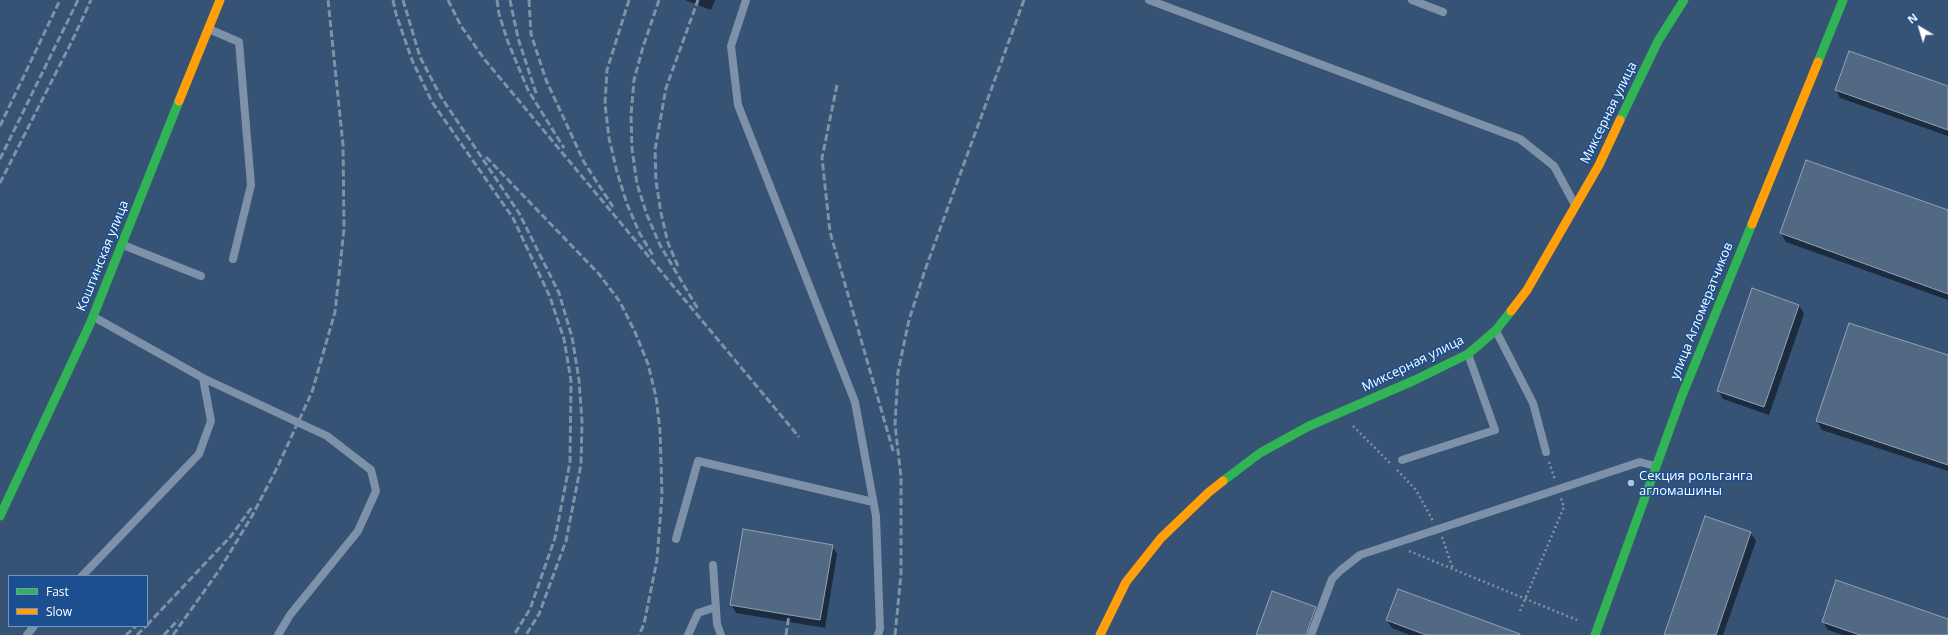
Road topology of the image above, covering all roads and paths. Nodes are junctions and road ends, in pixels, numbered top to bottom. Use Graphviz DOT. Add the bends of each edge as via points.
graph roads {
  1 [pos="220,0"];
  2 [pos="746,0"];
  3 [pos="1150,0"];
  4 [pos="1412,0"];
  5 [pos="1684,0"];
  6 [pos="1843,0"];
  7 [pos="1443,12"];
  8 [pos="208,28"];
  9 [pos="1576,205"];
  10 [pos="122,245"];
  11 [pos="233,259"];
  12 [pos="201,276"];
  13 [pos="93,317"];
  14 [pos="1496,330"];
  15 [pos="1468,354"];
  16 [pos="203,378"];
  17 [pos="1346,410"];
  18 [pos="1546,452"];
  19 [pos="1402,460"];
  20 [pos="1656,467"];
  21 [pos="1558,489"];
  22 [pos="873,502"];
  23 [pos="0,516"];
  24 [pos="1438,529"];
  25 [pos="676,539"];
  26 [pos="1404,549"];
  27 [pos="713,565"];
  28 [pos="1453,569"];
  29 [pos="83,575"];
  30 [pos="1525,599"];
  31 [pos="716,607"];
  32 [pos="1520,611"];
  33 [pos="1577,620"];
  34 [pos="33,627"];
  35 [pos="27,635"];
  36 [pos="278,635"];
  37 [pos="688,635"];
  38 [pos="721,635"];
  39 [pos="878,635"];
  40 [pos="1100,635"];
  41 [pos="1311,635"];
  42 [pos="1595,635"];
  1 -- 8 [label="street, Коштинская улица"];
  2 -- 22 [label="lane" via="731,46 738,105 855,402"];
  3 -- 9 [label="lane" via="1520,139 1554,166"];
  4 -- 7 [label="lane"];
  5 -- 9 [label="street, Миксерная улица" via="1658,41 1599,165"];
  6 -- 20 [label="street, улица Агломератчиков" via="1681,398"];
  8 -- 10 [label="street, Коштинская улица"];
  8 -- 11 [label="lane" via="239,42 251,186"];
  9 -- 14 [label="street, Миксерная улица" via="1527,290"];
  10 -- 12 [label="lane"];
  10 -- 13 [label="street, Коштинская улица"];
  13 -- 16 [label="lane"];
  13 -- 23 [label="street, Коштинская улица"];
  14 -- 15 [label="street, Миксерная улица"];
  14 -- 18 [label="lane" via="1533,403"];
  15 -- 17 [label="street, Миксерная улица"];
  15 -- 19 [label="lane" via="1495,430"];
  16 -- 29 [label="lane" via="211,421 199,454"];
  16 -- 36 [label="lane" via="327,436 370,470 376,491 358,530 290,615"];
  17 -- 24 [label="path" via="1351,423 1416,490"];
  17 -- 40 [label="street, Миксерная улица" via="1309,426 1260,453 1209,492 1161,538 1126,582"];
  18 -- 21 [label="path"];
  20 -- 21 [label="lane" via="1640,462"];
  20 -- 42 [label="street, улица Агломератчиков"];
  21 -- 24 [label="lane"];
  21 -- 30 [label="path" via="1564,507"];
  22 -- 25 [label="lane" via="698,461"];
  22 -- 39 [label="lane" via="876,516 880,629"];
  24 -- 28 [label="path"];
  24 -- 41 [label="lane" via="1360,555 1341,570 1332,579"];
  26 -- 28 [label="path"];
  27 -- 31 [label="lane"];
  28 -- 30 [label="path"];
  30 -- 32 [label="path"];
  30 -- 33 [label="path"];
  31 -- 37 [label="lane" via="698,613"];
  31 -- 38 [label="lane" via="717,624"];
  34 -- 35 [label="lane"];
}
